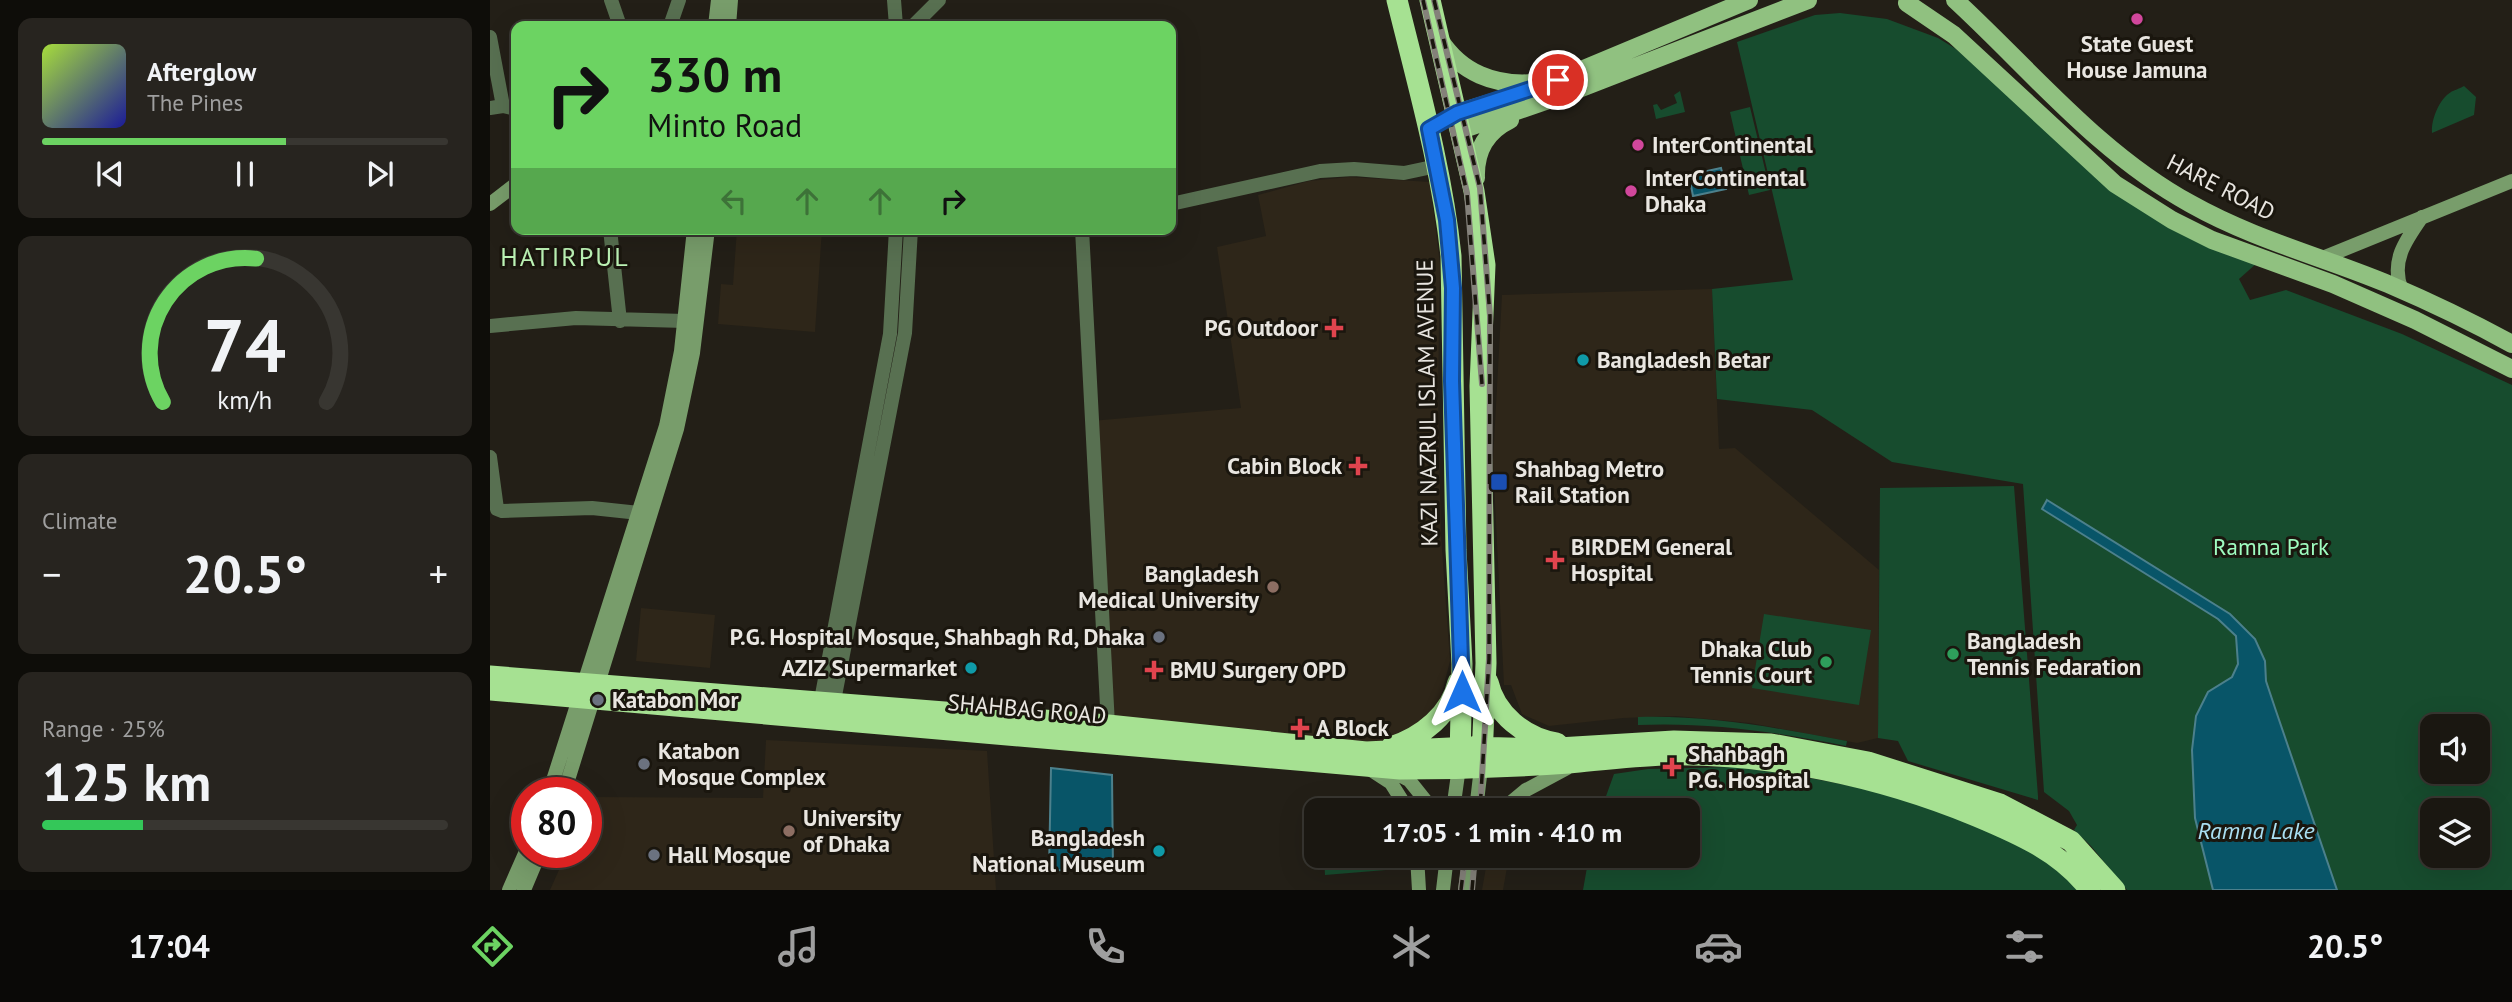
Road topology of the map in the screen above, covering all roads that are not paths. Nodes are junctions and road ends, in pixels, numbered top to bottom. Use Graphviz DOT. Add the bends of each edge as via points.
graph roads {
  1 [pos="611,0"];
  2 [pos="679,0"];
  3 [pos="718,0"];
  4 [pos="731,0"];
  5 [pos="894,0"];
  6 [pos="939,0"];
  7 [pos="1396,0"];
  8 [pos="1430,0"];
  9 [pos="1749,0"];
  10 [pos="1808,0"];
  11 [pos="1955,0"];
  12 [pos="1906,1"];
  13 [pos="618,21"];
  14 [pos="672,21"];
  15 [pos="716,21"];
  16 [pos="729,21"];
  17 [pos="897,21"];
  18 [pos="918,21"];
  19 [pos="490,37"];
  20 [pos="1440,40"];
  21 [pos="1560,88"];
  22 [pos="503,108"];
  23 [pos="1459,122"];
  24 [pos="1429,129"];
  25 [pos="1437,166"];
  26 [pos="511,179"];
  27 [pos="2512,181"];
  28 [pos="511,188"];
  29 [pos="1474,191"];
  30 [pos="490,195"];
  31 [pos="1176,203"];
  32 [pos="490,205"];
  33 [pos="2423,216"];
  34 [pos="611,235"];
  35 [pos="693,235"];
  36 [pos="707,235"];
  37 [pos="896,235"];
  38 [pos="911,235"];
  39 [pos="1082,235"];
  40 [pos="2320,259"];
  41 [pos="2402,290"];
  42 [pos="620,321"];
  43 [pos="685,321"];
  44 [pos="490,326"];
  45 [pos="2512,344"];
  46 [pos="892,361"];
  47 [pos="2512,369"];
  48 [pos="679,392"];
  49 [pos="490,457"];
  50 [pos="639,513"];
  51 [pos="1486,663"];
  52 [pos="1462,664"];
  53 [pos="490,676"];
  54 [pos="490,691"];
  55 [pos="589,691"];
  56 [pos="827,701"];
  57 [pos="1108,725"];
  58 [pos="1584,754"];
  59 [pos="1471,758"];
  60 [pos="1364,759"];
  61 [pos="555,777"];
  62 [pos="568,777"];
  63 [pos="1399,798"];
  64 [pos="1423,798"];
  65 [pos="1457,798"];
  66 [pos="1475,798"];
  67 [pos="1519,798"];
  68 [pos="519,868"];
  69 [pos="533,868"];
  70 [pos="1418,868"];
  71 [pos="1444,868"];
  72 [pos="1469,868"];
  73 [pos="509,890"];
  74 [pos="524,890"];
  75 [pos="1419,890"];
  76 [pos="1443,890"];
  77 [pos="1465,890"];
  78 [pos="2090,890"];
  79 [pos="2115,890"];
  1 -- 13 [label="street"];
  2 -- 14 [label="street"];
  3 -- 15 [label="main road"];
  4 -- 16 [label="main road"];
  5 -- 17 [label="street"];
  6 -- 18 [label="street"];
  7 -- 24 [label="highway, KAZI NAZRUL ISLAM AVENUE"];
  8 -- 20 [label="highway, KAZI NAZRUL ISLAM AVENUE"];
  9 -- 21 [label="main road"];
  10 -- 21 [label="main road"];
  11 -- 40 [label="main road, HARE ROAD" via="2076,118 2155,183 2193,205"];
  12 -- 47 [label="main road" via="1954,35 2136,199 2212,240 2354,293"];
  19 -- 22 [label="street"];
  20 -- 21 [label="main road" via="1460,63 1495,81"];
  20 -- 23 [label="highway, KAZI NAZRUL ISLAM AVENUE"];
  21 -- 23 [label="main road"];
  21 -- 29 [label="main road" via="1557,102 1507,121 1491,134 1476,159"];
  23 -- 24 [label="highway"];
  23 -- 29 [label="highway, KAZI NAZRUL ISLAM AVENUE"];
  24 -- 25 [label="highway, KAZI NAZRUL ISLAM AVENUE"];
  25 -- 31 [label="street" via="1404,173 1320,172"];
  25 -- 52 [label="highway, KAZI NAZRUL ISLAM AVENUE" via="1453,288"];
  26 -- 30 [label="main road"];
  27 -- 33 [label="main road"];
  28 -- 32 [label="main road"];
  29 -- 51 [label="highway, KAZI NAZRUL ISLAM AVENUE" via="1485,265 1480,399"];
  33 -- 40 [label="main road"];
  33 -- 41 [label="main road" via="2399,256 2396,275"];
  34 -- 42 [label="street"];
  35 -- 43 [label="main road"];
  36 -- 48 [label="main road" via="693,353"];
  37 -- 46 [label="street"];
  38 -- 46 [label="street" via="905,333"];
  39 -- 57 [label="street"];
  40 -- 41 [label="main road, HARE ROAD"];
  41 -- 45 [label="main road, HARE ROAD"];
  42 -- 43 [label="street"];
  42 -- 44 [label="street" via="576,318"];
  43 -- 48 [label="main road"];
  46 -- 56 [label="street"];
  48 -- 50 [label="main road"];
  48 -- 55 [label="main road" via="677,429"];
  49 -- 50 [label="street" via="497,509 502,511 592,508"];
  50 -- 55 [label="main road"];
  51 -- 58 [label="highway" via="1493,698 1512,722 1534,736"];
  51 -- 59 [label="highway, KAZI NAZRUL ISLAM AVENUE"];
  52 -- 59 [label="highway, KAZI NAZRUL ISLAM AVENUE"];
  52 -- 60 [label="highway" via="1449,704 1426,729"];
  53 -- 55 [label="highway"];
  54 -- 55 [label="highway"];
  55 -- 56 [label="highway, SHAHBAG ROAD"];
  55 -- 60 [label="highway, SHAHBAG ROAD" via="1038,736"];
  55 -- 61 [label="main road"];
  55 -- 62 [label="main road"];
  56 -- 57 [label="highway, SHAHBAG ROAD"];
  57 -- 60 [label="highway, SHAHBAG ROAD"];
  58 -- 59 [label="highway, SHAHBAG ROAD"];
  58 -- 67 [label="main road"];
  58 -- 78 [label="highway" via="1762,759 1830,772 1954,807 2014,832 2062,861"];
  58 -- 79 [label="highway" via="1640,742 1724,741 1786,746 1868,762 2000,804 2036,821 2080,849"];
  59 -- 60 [label="highway, SHAHBAG ROAD"];
  59 -- 65 [label="main road, KAZI NAZRUL ISLAM AVENUE"];
  59 -- 66 [label="main road, KAZI NAZRUL ISLAM AVENUE"];
  60 -- 63 [label="main road"];
  60 -- 64 [label="main road" via="1409,780"];
  68 -- 73 [label="main road"];
  69 -- 74 [label="main road"];
  70 -- 75 [label="main road"];
  71 -- 76 [label="main road"];
  72 -- 77 [label="main road"];
}
